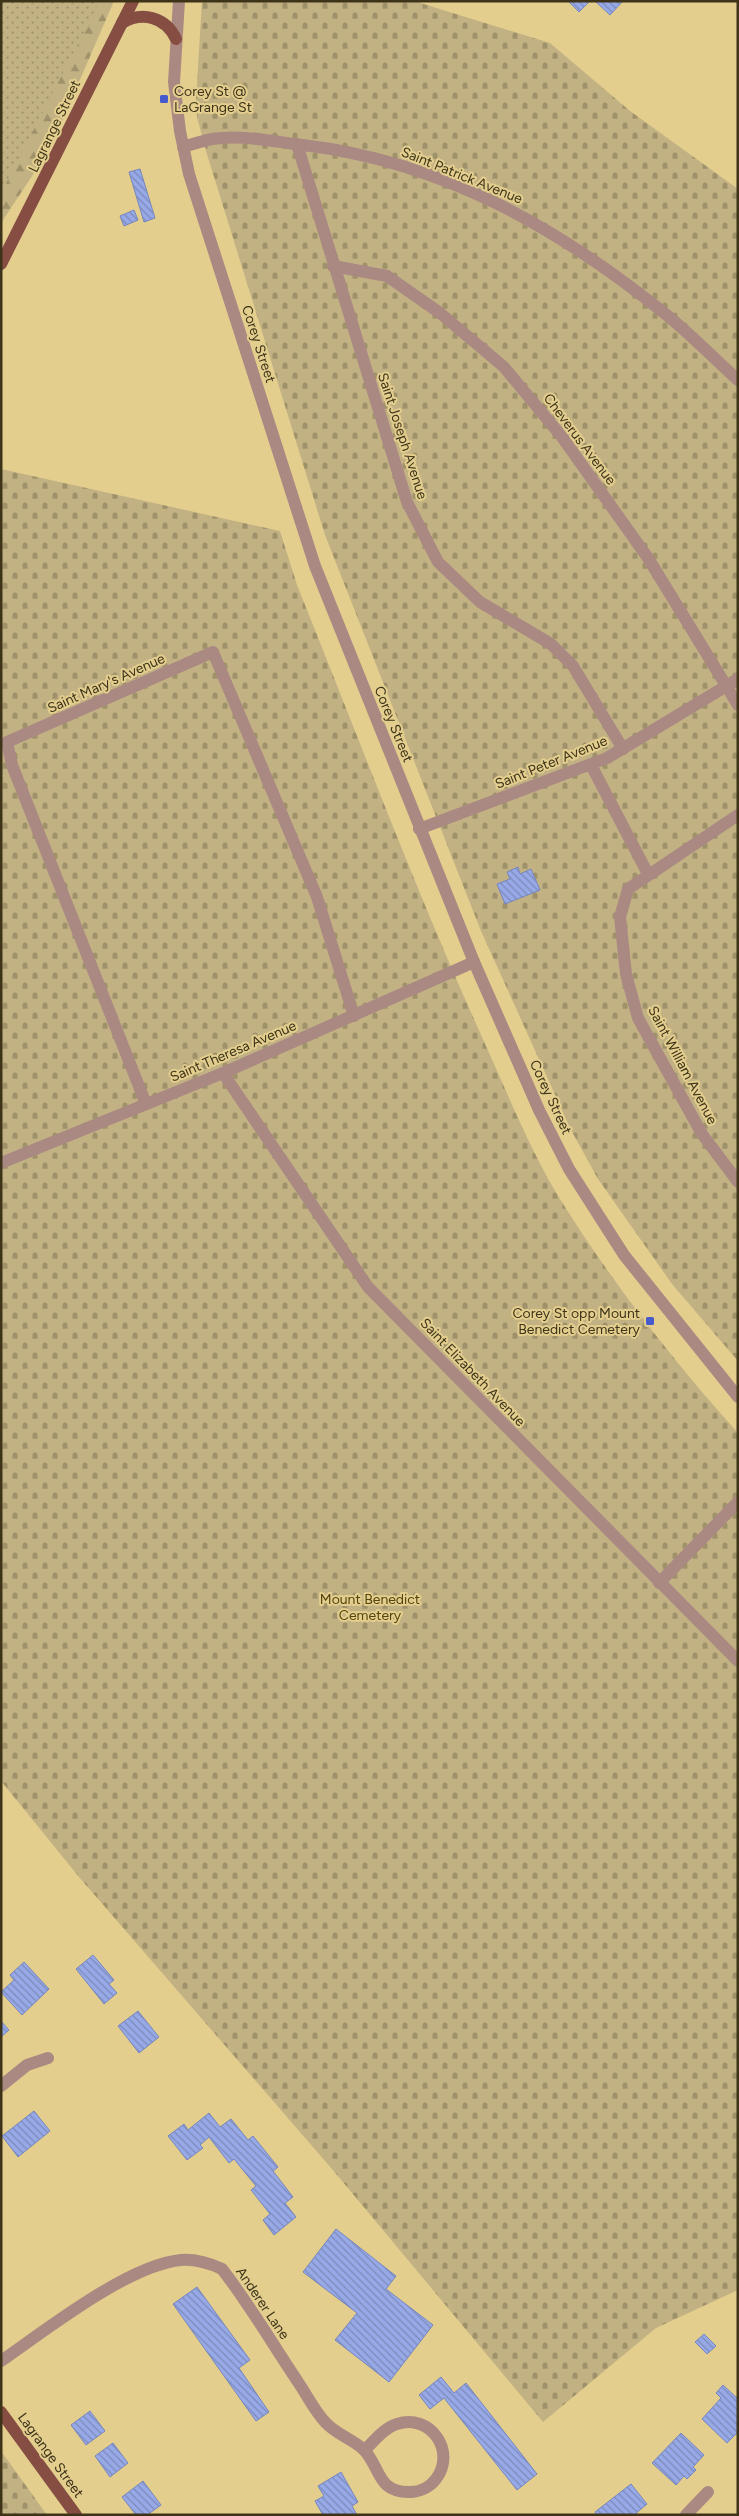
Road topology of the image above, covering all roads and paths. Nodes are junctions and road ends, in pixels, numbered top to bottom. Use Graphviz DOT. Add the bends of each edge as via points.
graph roads {
  1 [pos="133,1"];
  2 [pos="179,1"];
  3 [pos="122,23"];
  4 [pos="176,39"];
  5 [pos="297,144"];
  6 [pos="183,147"];
  7 [pos="1,264"];
  8 [pos="332,266"];
  9 [pos="738,380"];
  10 [pos="738,679"];
  11 [pos="725,686"];
  12 [pos="738,705"];
  13 [pos="623,749"];
  14 [pos="591,765"];
  15 [pos="738,815"];
  16 [pos="419,829"];
  17 [pos="648,874"];
  18 [pos="474,962"];
  19 [pos="354,1016"];
  20 [pos="223,1073"];
  21 [pos="146,1104"];
  22 [pos="1,1163"];
  23 [pos="738,1182"];
  24 [pos="738,1397"];
  25 [pos="738,1502"];
  26 [pos="659,1583"];
  27 [pos="738,1661"];
  28 [pos="48,2058"];
  29 [pos="1,2086"];
  30 [pos="1,2361"];
  31 [pos="1,2412"];
  32 [pos="365,2450"];
  33 [pos="708,2492"];
  34 [pos="76,2515"];
  35 [pos="686,2515"];
  1 -- 3 [label="main road, Lagrange Street"];
  2 -- 4 [label="street, Corey Street"];
  3 -- 4 [label="main road" via="138,16 152,17 170,29"];
  3 -- 7 [label="main road, Lagrange Street"];
  4 -- 6 [label="street, Corey Street" via="175,98"];
  5 -- 6 [label="street, Saint Patrick Avenue" via="223,138"];
  5 -- 8 [label="street, Saint Joseph Avenue"];
  5 -- 9 [label="street, Saint Patrick Avenue" via="346,150 411,167 508,207 590,257 668,316"];
  6 -- 16 [label="street, Corey Street" via="302,528"];
  8 -- 11 [label="street, Cheverus Avenue" via="387,276 440,313 504,367 562,437 648,558"];
  8 -- 13 [label="street, Saint Joseph Avenue" via="407,502 438,562 480,602 551,644 568,661"];
  10 -- 11 [label="street, Saint Peter Avenue"];
  11 -- 12 [label="street, Cheverus Avenue"];
  11 -- 13 [label="street, Saint Peter Avenue"];
  13 -- 14 [label="street, Saint Peter Avenue"];
  14 -- 16 [label="street, Saint Peter Avenue"];
  14 -- 17 [label="street"];
  15 -- 17 [label="street, Saint William Avenue"];
  16 -- 18 [label="street, Corey Street"];
  17 -- 23 [label="street, Saint William Avenue" via="628,890 620,918 626,974 638,1018 702,1134"];
  18 -- 19 [label="street, Saint Theresa Avenue"];
  18 -- 24 [label="street, Corey Street" via="540,1110 585,1196 624,1255"];
  19 -- 20 [label="street, Saint Theresa Avenue"];
  19 -- 21 [label="street, Saint Mary's Avenue" via="317,897 214,652 8,742 12,765"];
  20 -- 21 [label="street, Saint Theresa Avenue"];
  20 -- 26 [label="street, Saint Elizabeth Avenue" via="368,1287"];
  21 -- 22 [label="street, Saint Theresa Avenue"];
  25 -- 26 [label="street"];
  26 -- 27 [label="street, Saint Elizabeth Avenue"];
  28 -- 29 [label="street" via="27,2065"];
  30 -- 32 [label="street, Anderer Lane" via="83,2304 126,2280 170,2262 203,2262 222,2269 326,2424"];
  31 -- 34 [label="main road, Lagrange Street"];
  32 -- 32 [label="street, Anderer Lane" via="383,2482 392,2489 416,2492 436,2480 442,2470 443,2447 438,2436 419,2423 396,2424"];
  33 -- 35 [label="street"];
}
